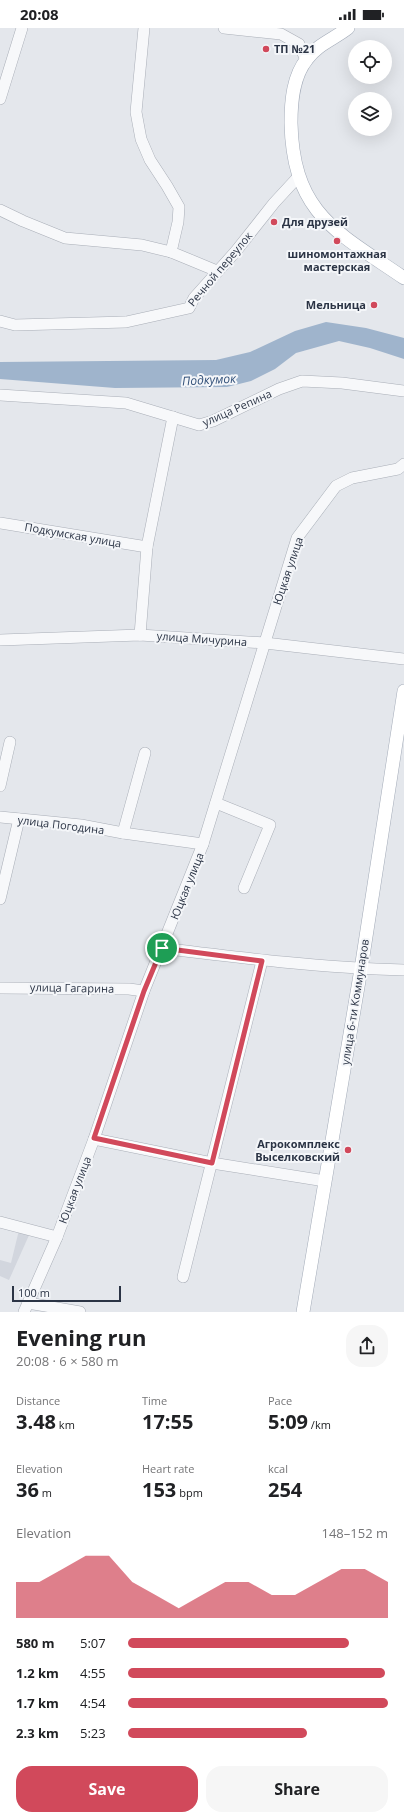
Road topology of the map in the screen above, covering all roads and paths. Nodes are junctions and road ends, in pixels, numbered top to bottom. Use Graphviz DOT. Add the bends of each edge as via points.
graph roads {
  1 [pos="22,28"];
  2 [pos="144,28"];
  3 [pos="224,28"];
  4 [pos="348,28"];
  5 [pos="252,30"];
  6 [pos="306,60"];
  7 [pos="0,99"];
  8 [pos="298,177"];
  9 [pos="0,210"];
  10 [pos="171,252"];
  11 [pos="217,271"];
  12 [pos="404,278"];
  13 [pos="0,321"];
  14 [pos="404,391"];
  15 [pos="0,395"];
  16 [pos="173,417"];
  17 [pos="404,464"];
  18 [pos="0,523"];
  19 [pos="147,547"];
  20 [pos="140,635"];
  21 [pos="0,640"];
  22 [pos="264,643"];
  23 [pos="404,660"];
  24 [pos="404,691"];
  25 [pos="10,742"];
  26 [pos="145,753"];
  27 [pos="0,786"];
  28 [pos="216,804"];
  29 [pos="0,817"];
  30 [pos="19,820"];
  31 [pos="123,834"];
  32 [pos="203,844"];
  33 [pos="244,888"];
  34 [pos="0,899"];
  35 [pos="162,948"];
  36 [pos="262,961"];
  37 [pos="361,969"];
  38 [pos="404,970"];
  39 [pos="0,988"];
  40 [pos="144,991"];
  41 [pos="94,1138"];
  42 [pos="212,1163"];
  43 [pos="325,1181"];
  44 [pos="0,1222"];
  45 [pos="57,1237"];
  46 [pos="183,1277"];
  47 [pos="26,1308"];
  48 [pos="80,1312"];
  49 [pos="303,1312"];
  1 -- 7 [label="street"];
  2 -- 10 [label="street" via="136,112 141,140 150,160 179,207"];
  3 -- 5 [label="street"];
  4 -- 6 [label="main road" via="318,47"];
  5 -- 6 [label="street" via="281,34 299,44"];
  6 -- 8 [label="main road" via="295,82 291,105 293,154"];
  8 -- 11 [label="street, Речной переулок"];
  8 -- 12 [label="main road" via="315,208 340,234"];
  9 -- 10 [label="street" via="65,238 142,245"];
  10 -- 11 [label="street"];
  11 -- 13 [label="street, Речной переулок" via="194,298 189,308 126,322 15,325"];
  14 -- 16 [label="street, улица Репина" via="302,381 278,389 213,421 199,425"];
  15 -- 16 [label="street, улица Репина" via="126,403"];
  16 -- 19 [label="street"];
  17 -- 22 [label="street, Юцкая улица" via="398,470 352,478 336,486 321,504 297,538"];
  18 -- 19 [label="street, Подкумская улица"];
  19 -- 20 [label="street"];
  20 -- 21 [label="street, улица Мичурина"];
  20 -- 22 [label="street, улица Мичурина"];
  22 -- 23 [label="street, улица Мичурина"];
  22 -- 28 [label="street, Юцкая улица"];
  24 -- 37 [label="main road, улица 6-ти Коммунаров"];
  25 -- 27 [label="street"];
  26 -- 31 [label="street"];
  28 -- 32 [label="street, Юцкая улица"];
  28 -- 33 [label="street" via="270,825"];
  29 -- 30 [label="street, улица Погодина"];
  30 -- 31 [label="street, улица Погодина" via="81,825"];
  30 -- 34 [label="street"];
  31 -- 32 [label="street, улица Погодина"];
  32 -- 35 [label="street, Юцкая улица"];
  35 -- 36 [label="street"];
  35 -- 40 [label="street, Юцкая улица"];
  36 -- 37 [label="street"];
  36 -- 42 [label="street"];
  37 -- 38 [label="street"];
  37 -- 43 [label="main road, улица 6-ти Коммунаров"];
  39 -- 40 [label="street, улица Гагарина"];
  40 -- 41 [label="street, Юцкая улица"];
  41 -- 42 [label="street"];
  41 -- 45 [label="street, Юцкая улица"];
  42 -- 43 [label="street"];
  42 -- 46 [label="street"];
  43 -- 49 [label="main road, улица 6-ти Коммунаров"];
  44 -- 45 [label="street"];
  45 -- 47 [label="street, Юцкая улица"];
  47 -- 48 [label="street"];
}
